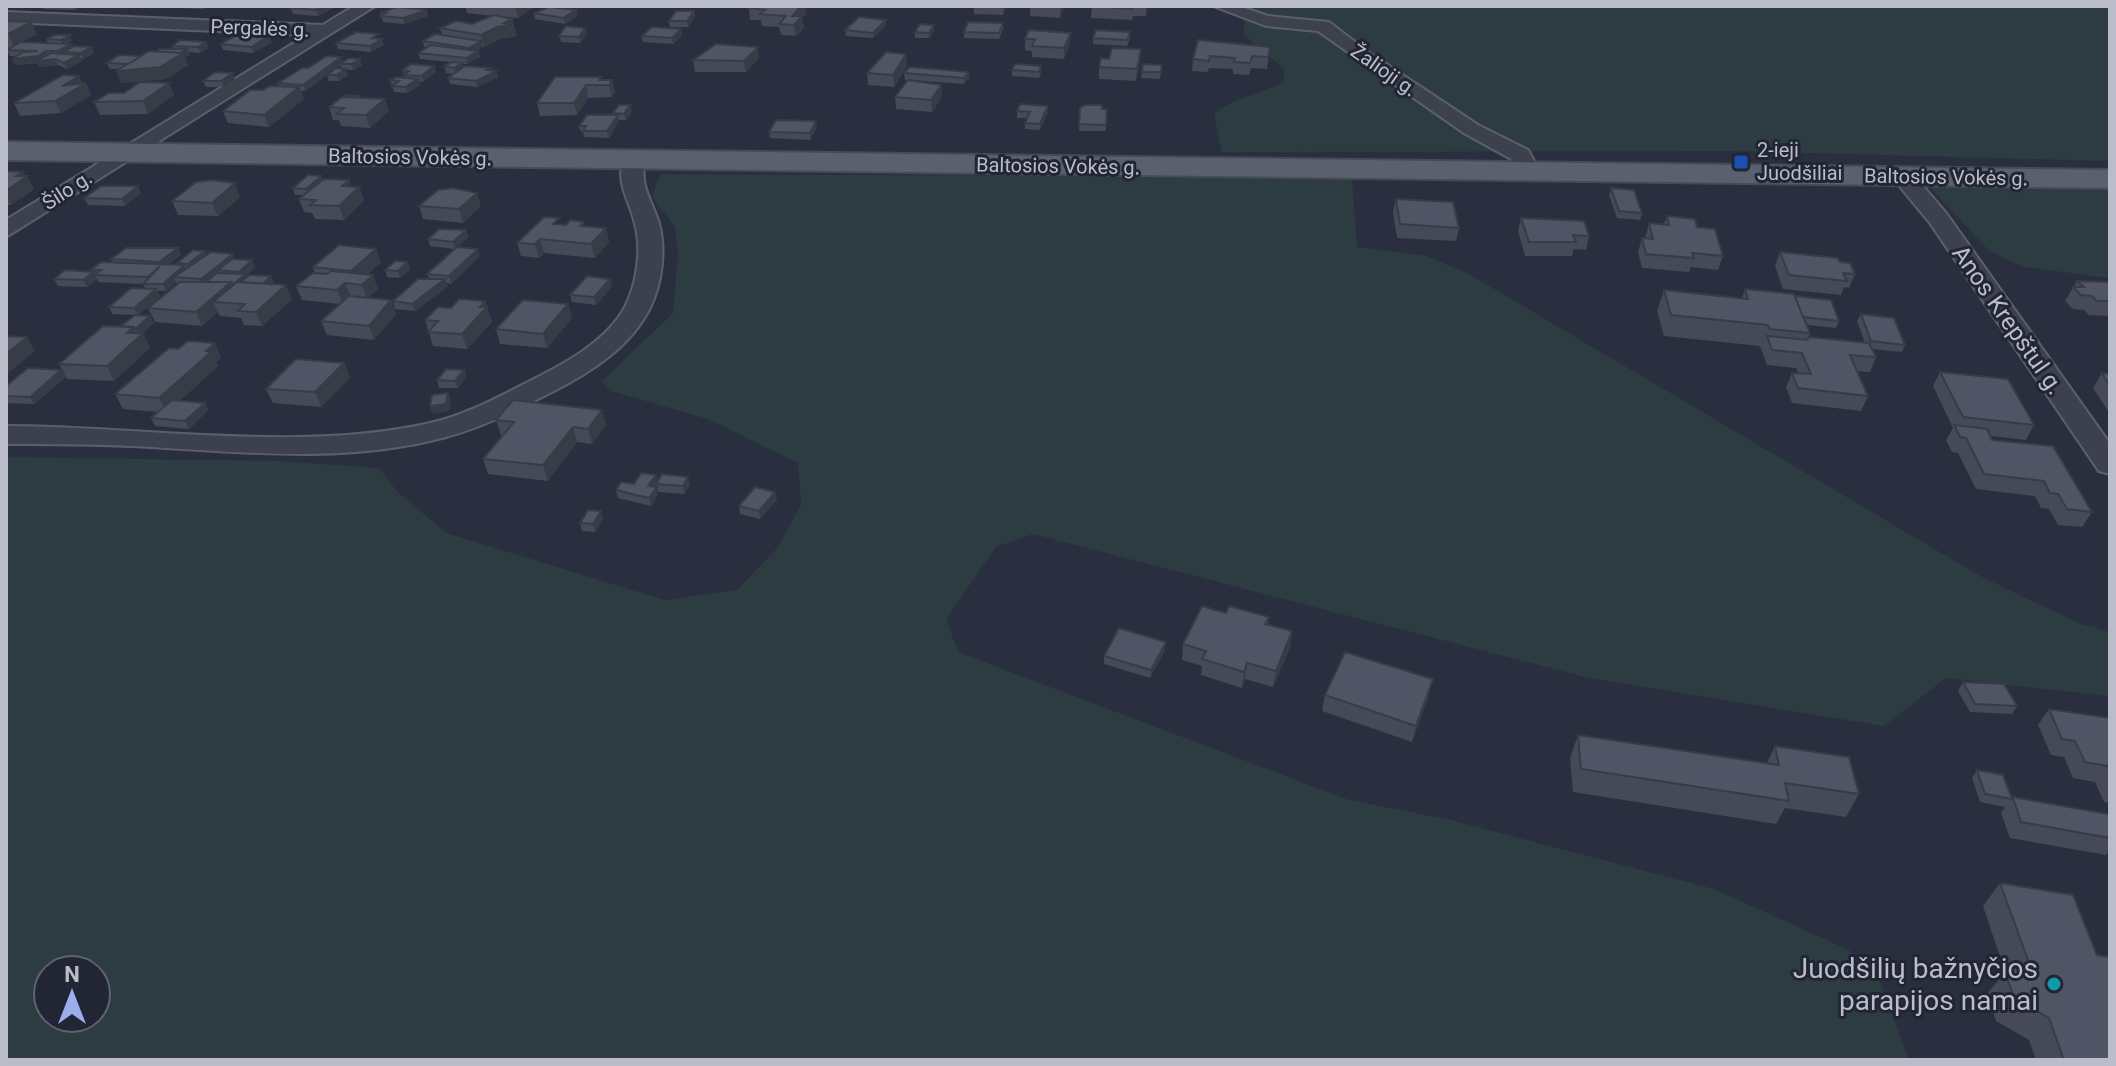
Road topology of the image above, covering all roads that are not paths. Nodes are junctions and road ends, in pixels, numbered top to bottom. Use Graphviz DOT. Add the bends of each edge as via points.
graph roads {
  1 [pos="366,6"];
  2 [pos="1222,6"];
  3 [pos="1298,6"];
  4 [pos="6,17"];
  5 [pos="1323,26"];
  6 [pos="323,30"];
  7 [pos="6,151"];
  8 [pos="129,153"];
  9 [pos="634,160"];
  10 [pos="1529,172"];
  11 [pos="1903,177"];
  12 [pos="2110,179"];
  13 [pos="6,230"];
  14 [pos="6,435"];
  15 [pos="2110,465"];
  1 -- 6 [label="street, Šilo g."];
  2 -- 5 [label="street" via="1266,21"];
  3 -- 5 [label="street, Žalioji g."];
  4 -- 6 [label="street, Pergalės g."];
  5 -- 10 [label="street, Žalioji g." via="1471,129 1520,155"];
  6 -- 8 [label="street, Šilo g."];
  7 -- 8 [label="main road, Baltosios Vokės g."];
  8 -- 9 [label="main road, Baltosios Vokės g."];
  8 -- 13 [label="street, Šilo g."];
  9 -- 10 [label="main road, Baltosios Vokės g."];
  9 -- 14 [label="street" via="630,180 648,225 650,261 638,306 621,331 574,369 484,414 437,431 383,441 314,445"];
  10 -- 11 [label="main road, Baltosios Vokės g."];
  11 -- 12 [label="main road, Baltosios Vokės g."];
  11 -- 15 [label="street, Anos Krepštul g." via="1938,218"];
}
